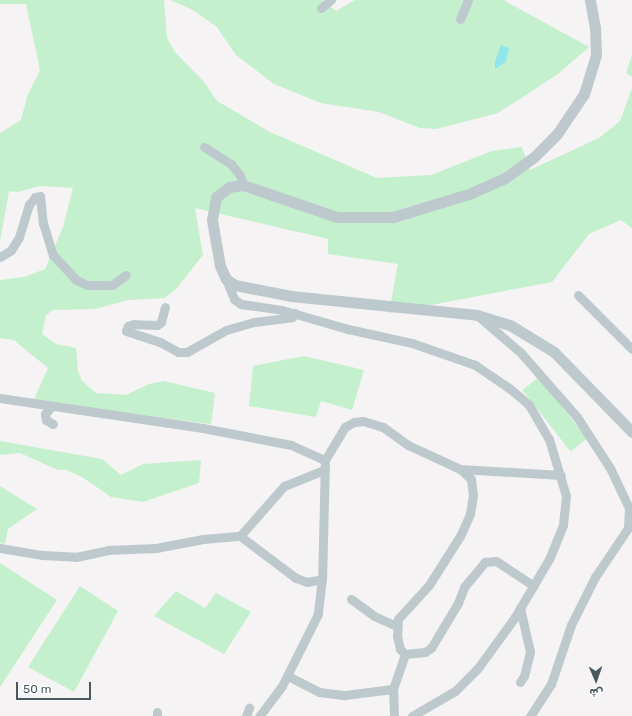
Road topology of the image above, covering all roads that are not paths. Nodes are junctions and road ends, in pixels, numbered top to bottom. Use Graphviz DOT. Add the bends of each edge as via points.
graph roads {
  1 [pos="331,0"];
  2 [pos="468,0"];
  3 [pos="590,0"];
  4 [pos="321,8"];
  5 [pos="460,18"];
  6 [pos="204,147"];
  7 [pos="243,184"];
  8 [pos="0,258"];
  9 [pos="126,275"];
  10 [pos="226,279"];
  11 [pos="578,295"];
  12 [pos="165,308"];
  13 [pos="295,313"];
  14 [pos="477,315"];
  15 [pos="632,349"];
  16 [pos="0,398"];
  17 [pos="50,407"];
  18 [pos="53,424"];
  19 [pos="632,432"];
  20 [pos="325,460"];
  21 [pos="460,468"];
  22 [pos="324,470"];
  23 [pos="561,475"];
  24 [pos="240,536"];
  25 [pos="0,548"];
  26 [pos="322,579"];
  27 [pos="534,586"];
  28 [pos="351,599"];
  29 [pos="520,608"];
  30 [pos="396,626"];
  31 [pos="405,654"];
  32 [pos="288,676"];
  33 [pos="520,682"];
  34 [pos="393,689"];
  35 [pos="259,716"];
  36 [pos="394,716"];
  37 [pos="412,716"];
  38 [pos="530,716"];
  1 -- 4 [label="street"];
  2 -- 5 [label="street"];
  3 -- 7 [label="street" via="595,27 596,55 584,94 557,134 534,157 505,178 472,193 393,217 337,216"];
  6 -- 7 [label="street" via="231,164 240,174"];
  7 -- 10 [label="street" via="223,191 216,197 213,208 217,251"];
  8 -- 9 [label="street" via="11,250 19,237 29,205 40,196 43,223 53,255 76,280 87,285 108,285"];
  10 -- 13 [label="street" via="234,299 241,304"];
  10 -- 14 [label="street" via="243,288 291,296"];
  11 -- 15 [label="street"];
  12 -- 13 [label="street" via="161,322 157,325 134,324 128,326 126,331 160,342 178,352 187,352 226,330 254,322 292,317"];
  13 -- 23 [label="street" via="348,329 430,348 461,359 489,374 529,405 541,422"];
  14 -- 19 [label="street" via="510,325 547,347"];
  14 -- 38 [label="street" via="521,354 577,417 610,468 629,508 628,528 595,577 571,625 550,684"];
  16 -- 17 [label="street"];
  17 -- 18 [label="street" via="45,414 46,420"];
  17 -- 20 [label="street" via="203,428 291,445"];
  20 -- 21 [label="street" via="346,427 354,422 363,422 383,427 408,445"];
  20 -- 22 [label="street"];
  21 -- 23 [label="street"];
  21 -- 30 [label="street" via="471,479 470,514 440,570 398,620"];
  22 -- 24 [label="street" via="284,486"];
  22 -- 26 [label="street"];
  23 -- 27 [label="street" via="566,496 563,526"];
  24 -- 25 [label="street" via="203,539 156,548 108,550 76,557 42,556"];
  24 -- 26 [label="street" via="296,578 307,582"];
  26 -- 32 [label="street" via="318,614"];
  27 -- 29 [label="street"];
  27 -- 31 [label="street" via="496,561 485,562 464,587 458,603 431,648 420,653"];
  28 -- 30 [label="street" via="374,616"];
  29 -- 33 [label="street" via="530,652"];
  29 -- 37 [label="street" via="473,672 455,691"];
  30 -- 31 [label="street" via="400,649"];
  31 -- 34 [label="street"];
  32 -- 34 [label="street" via="319,692 345,696"];
  32 -- 35 [label="street"];
  34 -- 36 [label="street"];
}
